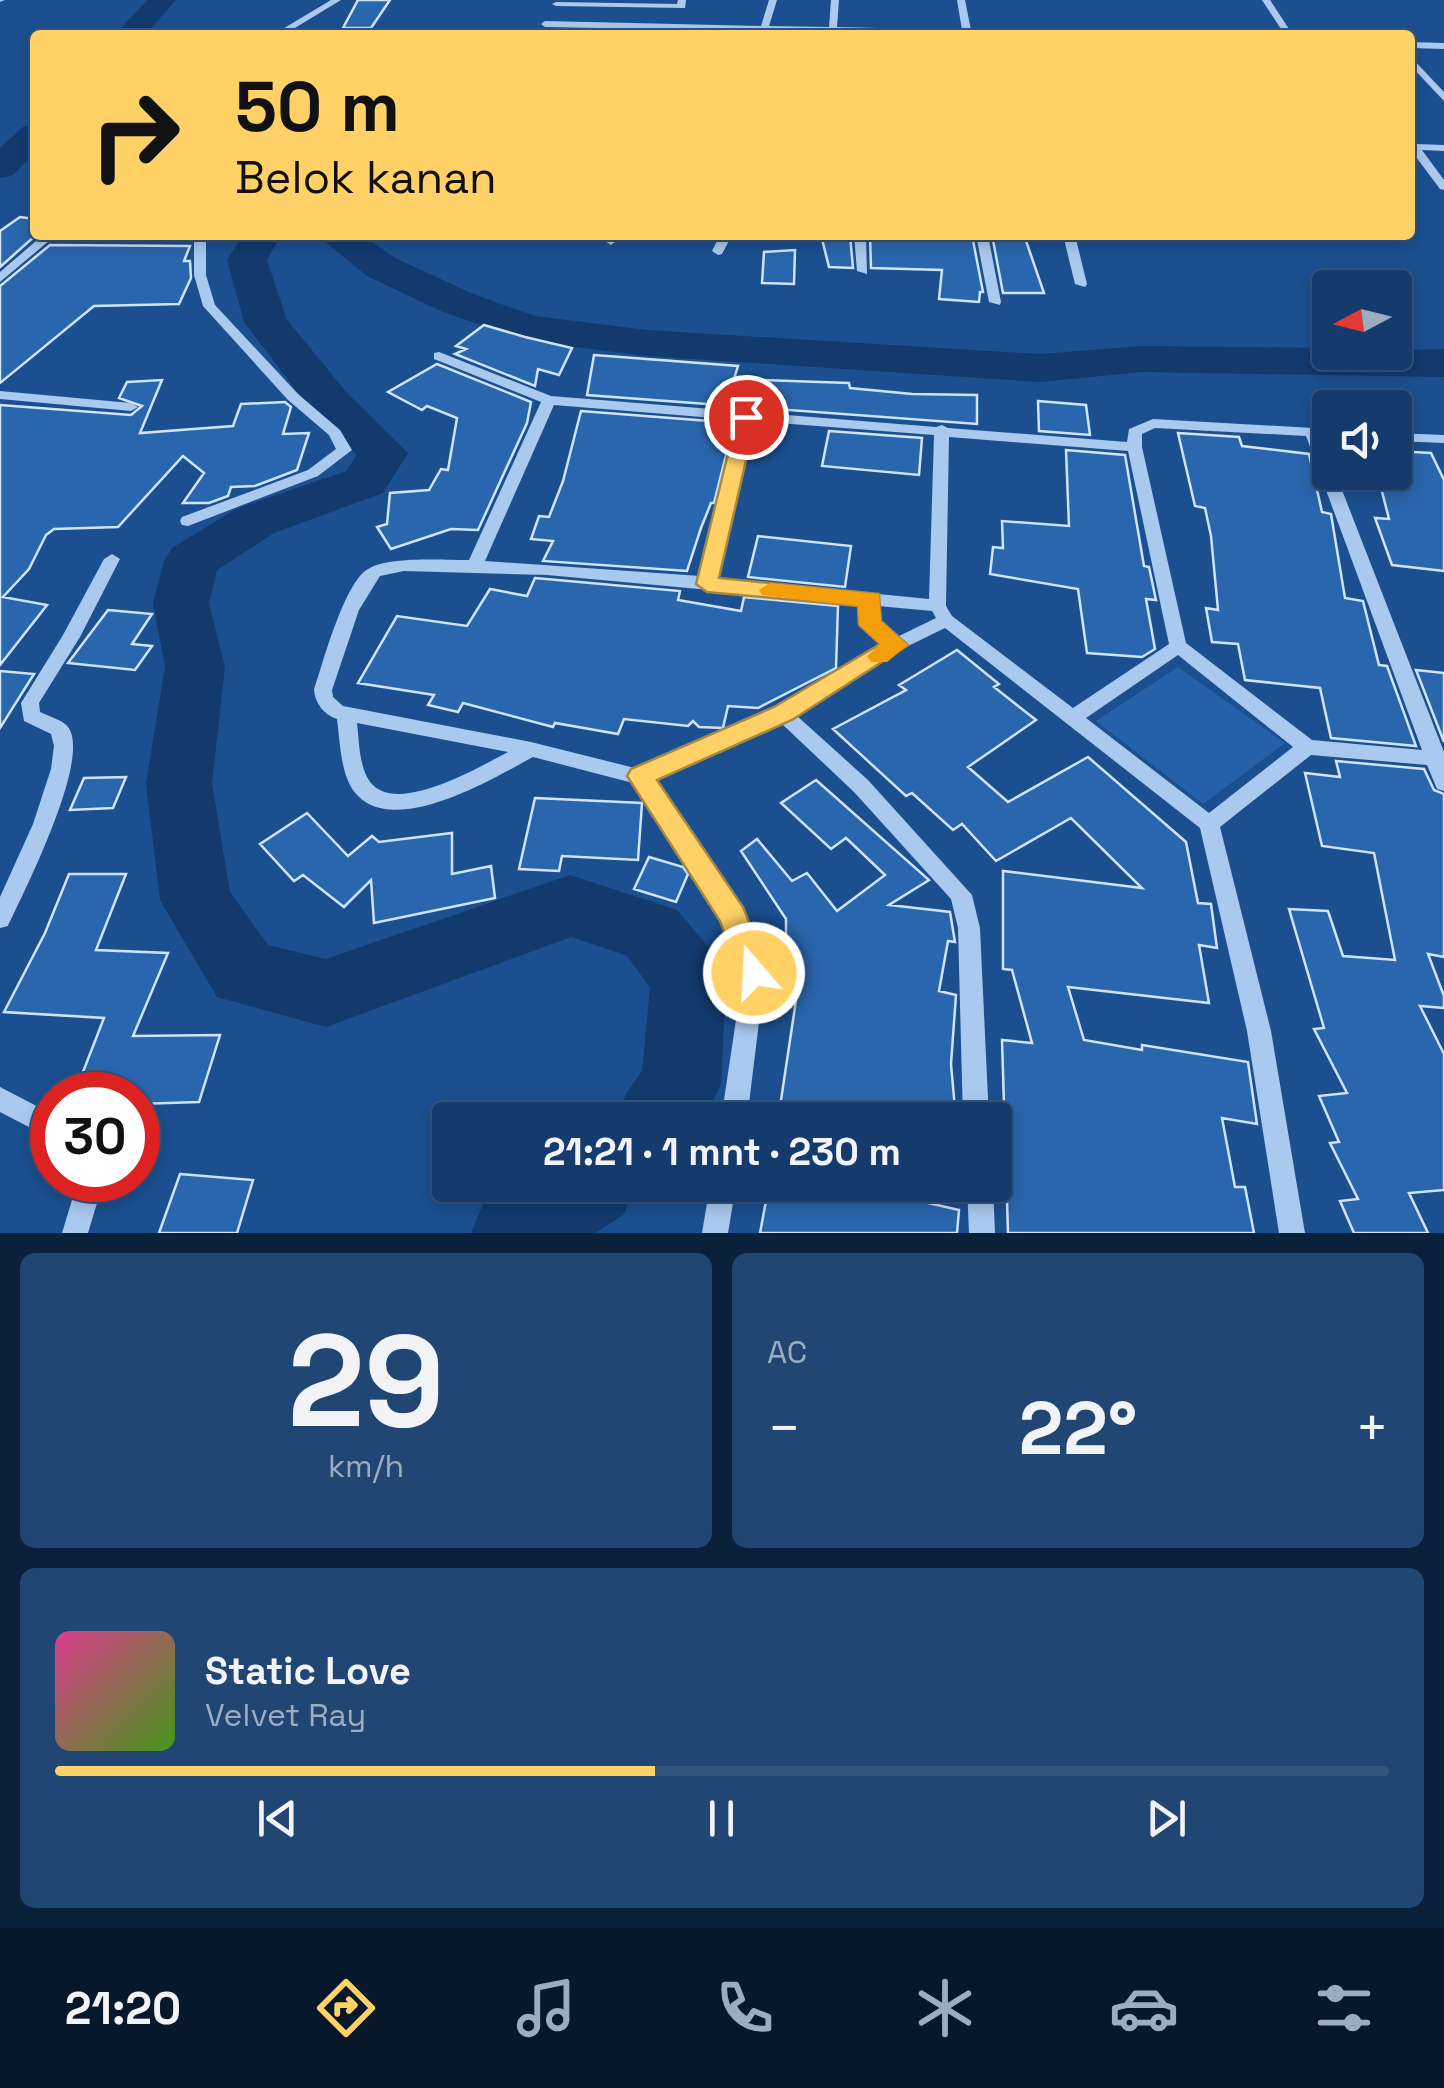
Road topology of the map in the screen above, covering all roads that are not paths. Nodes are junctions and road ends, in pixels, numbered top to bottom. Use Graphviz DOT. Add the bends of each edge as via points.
graph roads {
  1 [pos="337,0"];
  2 [pos="682,0"];
  3 [pos="773,0"];
  4 [pos="835,0"];
  5 [pos="961,0"];
  6 [pos="1266,0"];
  7 [pos="557,2"];
  8 [pos="545,24"];
  9 [pos="833,27"];
  10 [pos="285,30"];
  11 [pos="541,30"];
  12 [pos="764,30"];
  13 [pos="843,30"];
  14 [pos="967,30"];
  15 [pos="1286,30"];
  16 [pos="1415,45"];
  17 [pos="1444,46"];
  18 [pos="1415,65"];
  19 [pos="1444,98"];
  20 [pos="1415,144"];
  21 [pos="1415,148"];
  22 [pos="1444,148"];
  23 [pos="1444,187"];
  24 [pos="44,240"];
  25 [pos="200,240"];
  26 [pos="724,240"];
  27 [pos="860,240"];
  28 [pos="983,240"];
  29 [pos="1070,240"];
  30 [pos="718,251"];
  31 [pos="863,271"];
  32 [pos="0,278"];
  33 [pos="1081,284"];
  34 [pos="994,302"];
  35 [pos="439,356"];
  36 [pos="0,395"];
  37 [pos="549,400"];
  38 [pos="131,408"];
  39 [pos="746,417"];
  40 [pos="942,429"];
  41 [pos="1312,432"];
  42 [pos="1412,437"];
  43 [pos="1444,440"];
  44 [pos="1136,447"];
  45 [pos="1342,490"];
  46 [pos="188,521"];
  47 [pos="112,559"];
  48 [pos="476,563"];
  49 [pos="707,584"];
  50 [pos="872,599"];
  51 [pos="942,613"];
  52 [pos="896,645"];
  53 [pos="1178,646"];
  54 [pos="346,714"];
  55 [pos="783,714"];
  56 [pos="1071,719"];
  57 [pos="1307,747"];
  58 [pos="530,748"];
  59 [pos="1440,759"];
  60 [pos="640,776"];
  61 [pos="1444,783"];
  62 [pos="1210,824"];
  63 [pos="0,919"];
  64 [pos="0,1100"];
  65 [pos="736,1102"];
  66 [pos="975,1102"];
  67 [pos="30,1116"];
  68 [pos="85,1202"];
  69 [pos="720,1202"];
  70 [pos="981,1202"];
  71 [pos="76,1233"];
  72 [pos="715,1233"];
  73 [pos="982,1233"];
  74 [pos="1292,1233"];
  1 -- 10 [label="street"];
  2 -- 7 [label="street" via="676,8"];
  3 -- 12 [label="street"];
  4 -- 9 [label="street"];
  5 -- 14 [label="street"];
  6 -- 15 [label="street"];
  7 -- 8 [label="street"];
  8 -- 11 [label="street"];
  8 -- 12 [label="street"];
  9 -- 12 [label="street"];
  9 -- 13 [label="street"];
  16 -- 17 [label="street"];
  18 -- 19 [label="street"];
  20 -- 22 [label="street"];
  21 -- 23 [label="street"];
  24 -- 32 [label="street"];
  25 -- 46 [label="street" via="209,306 344,450 313,473"];
  26 -- 30 [label="street"];
  27 -- 31 [label="street"];
  28 -- 34 [label="street"];
  29 -- 33 [label="street"];
  35 -- 37 [label="street"];
  36 -- 38 [label="street"];
  37 -- 39 [label="street"];
  37 -- 48 [label="street"];
  39 -- 40 [label="street"];
  39 -- 49 [label="street"];
  40 -- 44 [label="street"];
  40 -- 51 [label="street"];
  41 -- 44 [label="street" via="1153,423 1134,432"];
  42 -- 43 [label="street"];
  44 -- 53 [label="street"];
  45 -- 59 [label="street"];
  47 -- 63 [label="street" via="30,702 31,716 60,730 62,747 34,852"];
  48 -- 49 [label="street"];
  48 -- 54 [label="street" via="375,570 362,586 322,690 328,705"];
  49 -- 50 [label="street"];
  50 -- 51 [label="street"];
  50 -- 52 [label="street" via="871,625"];
  51 -- 52 [label="street"];
  51 -- 56 [label="street"];
  52 -- 55 [label="street"];
  53 -- 56 [label="street"];
  53 -- 57 [label="street"];
  54 -- 58 [label="street"];
  54 -- 58 [label="street" via="360,784 373,800 387,804 469,781"];
  55 -- 60 [label="street"];
  55 -- 66 [label="street" via="861,786 960,895 969,928"];
  56 -- 62 [label="street"];
  57 -- 59 [label="street"];
  57 -- 62 [label="street"];
  58 -- 60 [label="street"];
  59 -- 61 [label="street"];
  60 -- 65 [label="street" via="733,916 754,973"];
  62 -- 74 [label="street" via="1259,1031"];
  64 -- 67 [label="street"];
  68 -- 71 [label="street"];
  69 -- 72 [label="street"];
  70 -- 73 [label="street"];
}
